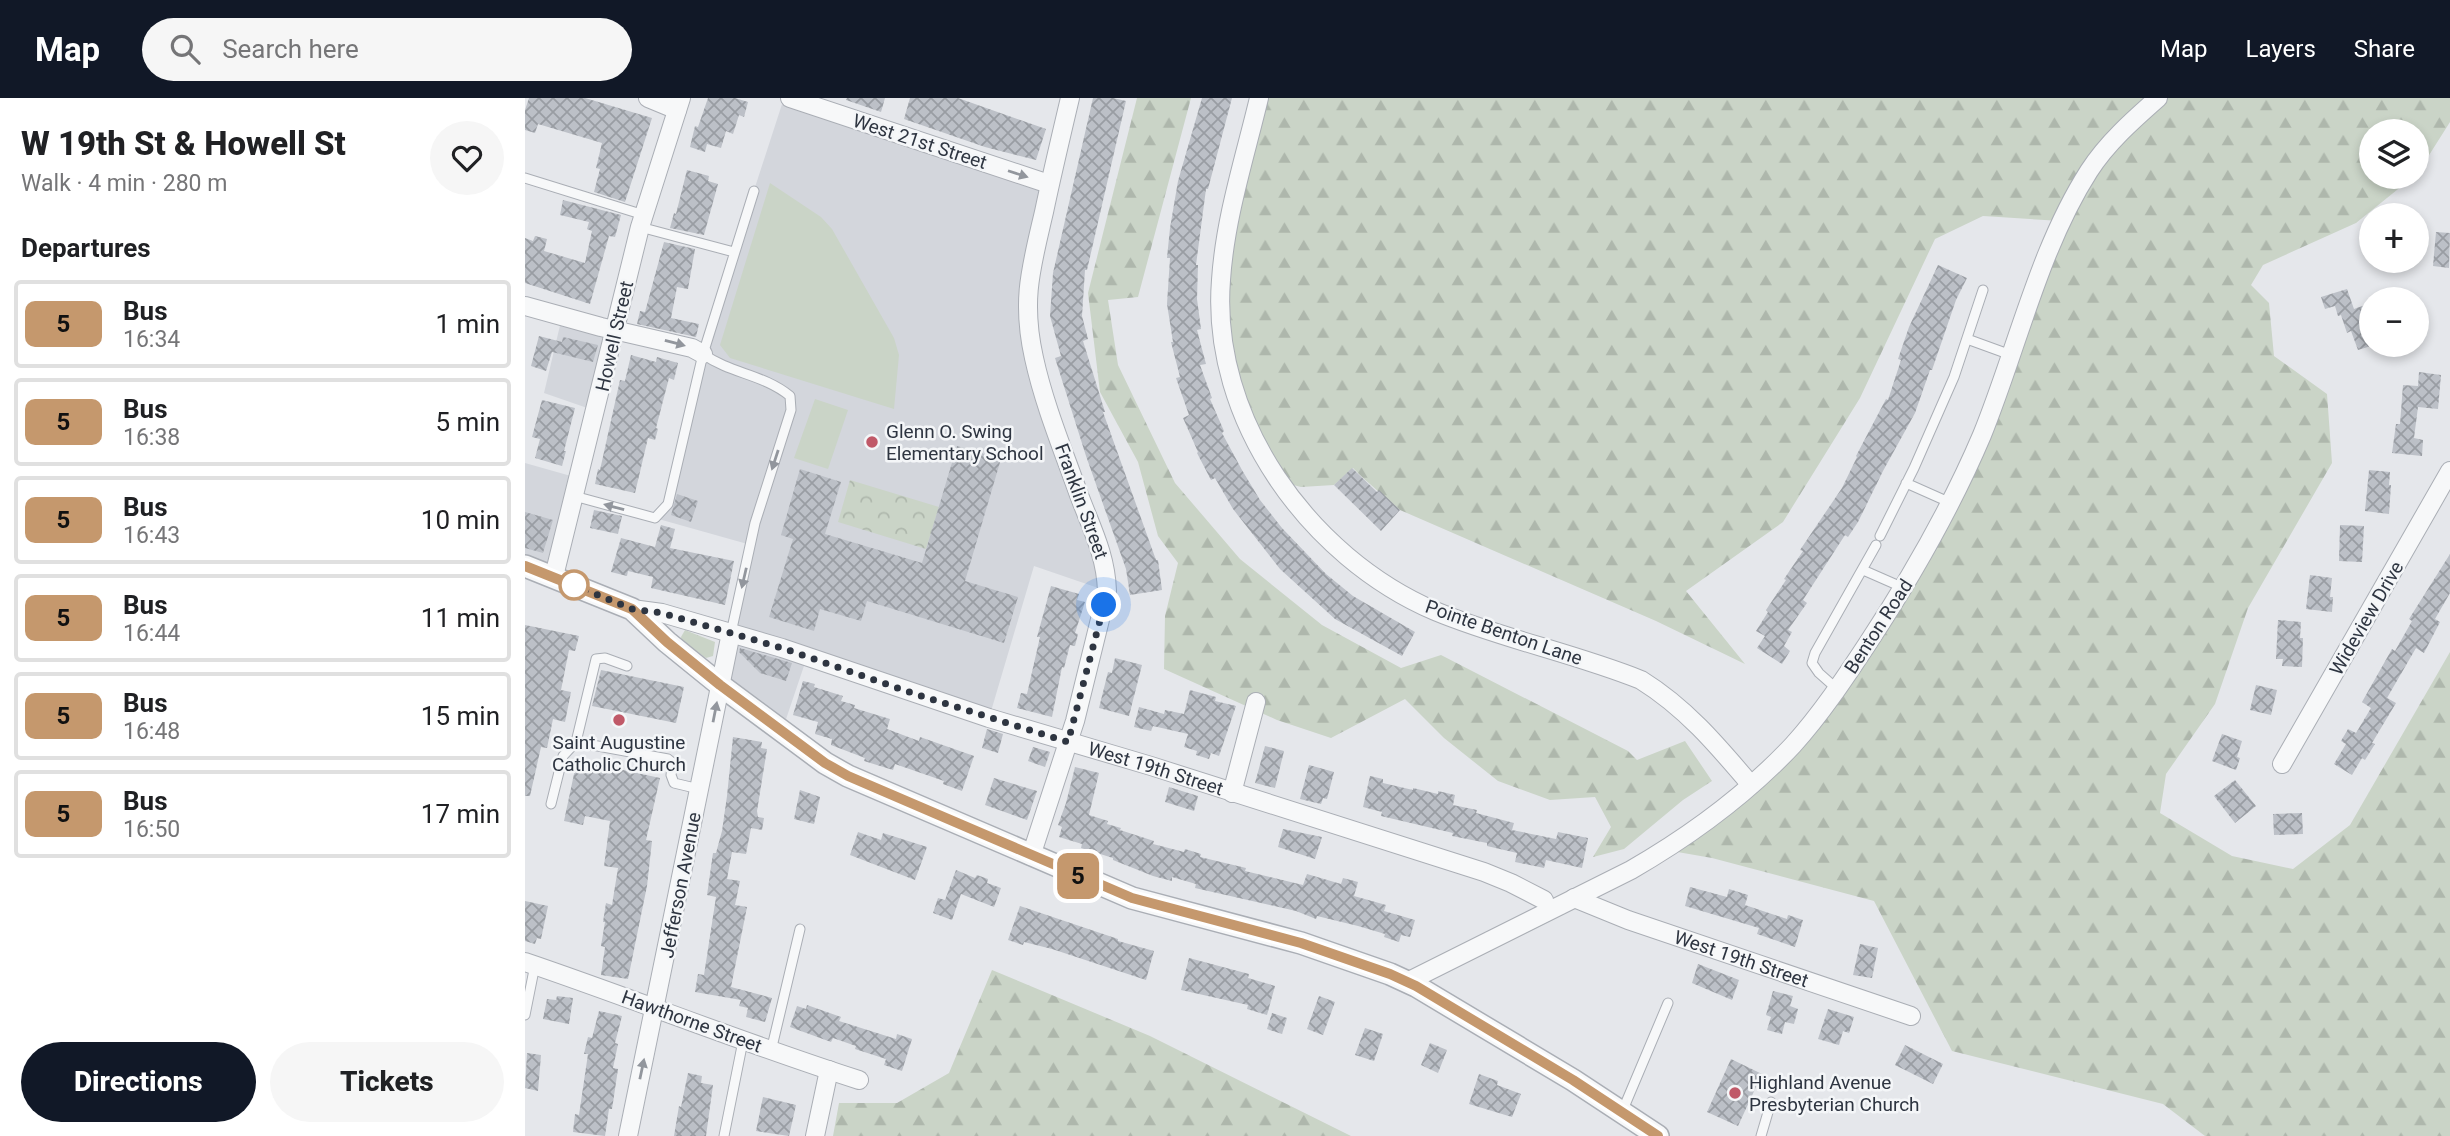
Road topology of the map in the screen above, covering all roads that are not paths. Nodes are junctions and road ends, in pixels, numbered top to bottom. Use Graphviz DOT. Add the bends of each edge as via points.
graph roads {
  1 [pos="648,98"];
  2 [pos="790,98"];
  3 [pos="1070,98"];
  4 [pos="1259,98"];
  5 [pos="2158,98"];
  6 [pos="679,104"];
  7 [pos="525,178"];
  8 [pos="1049,184"];
  9 [pos="754,191"];
  10 [pos="642,221"];
  11 [pos="734,252"];
  12 [pos="1983,290"];
  13 [pos="525,306"];
  14 [pos="615,330"];
  15 [pos="1967,340"];
  16 [pos="703,354"];
  17 [pos="2011,355"];
  18 [pos="2450,471"];
  19 [pos="1906,483"];
  20 [pos="574,496"];
  21 [pos="1951,503"];
  22 [pos="1880,536"];
  23 [pos="1875,545"];
  24 [pos="525,566"];
  25 [pos="1864,570"];
  26 [pos="554,576"];
  27 [pos="1904,588"];
  28 [pos="632,609"];
  29 [pos="731,634"];
  30 [pos="627,666"];
  31 [pos="720,685"];
  32 [pos="1837,689"];
  33 [pos="1256,702"];
  34 [pos="576,742"];
  35 [pos="1068,742"];
  36 [pos="2282,764"];
  37 [pos="1751,785"];
  38 [pos="699,789"];
  39 [pos="1232,793"];
  40 [pos="551,804"];
  41 [pos="1031,856"];
  42 [pos="1574,898"];
  43 [pos="1544,900"];
  44 [pos="800,929"];
  45 [pos="530,964"];
  46 [pos="1406,982"];
  47 [pos="1668,1003"];
  48 [pos="655,1008"];
  49 [pos="525,1015"];
  50 [pos="1911,1016"];
  51 [pos="743,1041"];
  52 [pos="771,1051"];
  53 [pos="829,1070"];
  54 [pos="859,1080"];
  55 [pos="1771,1102"];
  56 [pos="1622,1112"];
  57 [pos="628,1136"];
  58 [pos="724,1136"];
  59 [pos="815,1136"];
  60 [pos="1658,1136"];
  61 [pos="1761,1136"];
  1 -- 6 [label="street"];
  2 -- 8 [label="street, West 21st Street, one-way"];
  3 -- 8 [label="street, Franklin Street"];
  4 -- 37 [label="street, Pointe Benton Lane" via="1220,281 1223,340 1237,397 1278,481 1327,540 1398,592 1435,611 1641,680 1664,694 1699,724"];
  5 -- 17 [label="street, Benton Road" via="2091,169 2061,221"];
  6 -- 10 [label="street, Howell Street"];
  7 -- 10 [label="lane"];
  8 -- 35 [label="street, Franklin Street" via="1028,285 1029,331 1042,388 1107,572 1104,605"];
  9 -- 11 [label="lane"];
  10 -- 11 [label="lane"];
  10 -- 14 [label="street, Howell Street"];
  11 -- 16 [label="lane"];
  12 -- 15 [label="lane"];
  13 -- 14 [label="street"];
  14 -- 16 [label="street, one-way"];
  14 -- 20 [label="street, Howell Street"];
  15 -- 17 [label="lane"];
  15 -- 19 [label="lane"];
  16 -- 20 [label="lane, one-way" via="668,504 655,518"];
  16 -- 29 [label="lane, one-way" via="718,364 763,378 790,396 791,410 755,523"];
  17 -- 21 [label="street, Benton Road"];
  18 -- 36 [label="street, Wideview Drive"];
  19 -- 21 [label="lane"];
  19 -- 22 [label="lane"];
  20 -- 26 [label="street, Howell Street"];
  21 -- 27 [label="street, Benton Road"];
  23 -- 25 [label="lane"];
  24 -- 26 [label="street, West 19th Street"];
  25 -- 27 [label="lane"];
  25 -- 32 [label="lane" via="1812,663"];
  26 -- 28 [label="street, West 19th Street"];
  27 -- 32 [label="street, Benton Road"];
  28 -- 29 [label="street, West 19th Street"];
  28 -- 31 [label="street"];
  29 -- 31 [label="street, Jefferson Avenue"];
  29 -- 35 [label="street, West 19th Street"];
  30 -- 34 [label="lane" via="596,659"];
  38 -- 31 [label="street, Jefferson Avenue, one-way"];
  31 -- 41 [label="street" via="848,776"];
  32 -- 37 [label="street, Benton Road" via="1793,744"];
  33 -- 39 [label="street"];
  34 -- 38 [label="lane" via="668,759 673,763 674,783"];
  34 -- 40 [label="lane" via="563,756"];
  35 -- 39 [label="street, West 19th Street"];
  35 -- 41 [label="street, Franklin Street"];
  37 -- 42 [label="street, Benton Road" via="1666,850"];
  38 -- 48 [label="street, Jefferson Avenue"];
  39 -- 43 [label="street, West 19th Street" via="1484,873"];
  41 -- 46 [label="street" via="1132,898 1301,943"];
  42 -- 46 [label="street, Benton Road"];
  42 -- 50 [label="street, West 19th Street"];
  44 -- 52 [label="lane"];
  45 -- 48 [label="street, Hawthorne Street"];
  45 -- 49 [label="lane"];
  46 -- 56 [label="street"];
  47 -- 56 [label="lane"];
  48 -- 51 [label="street, Hawthorne Street"];
  57 -- 48 [label="street, Jefferson Avenue, one-way"];
  51 -- 52 [label="street, Hawthorne Street"];
  51 -- 58 [label="lane"];
  52 -- 53 [label="street, Hawthorne Street"];
  53 -- 54 [label="street, Hawthorne Street"];
  53 -- 59 [label="street"];
  55 -- 61 [label="lane"];
  56 -- 60 [label="street"];
}
